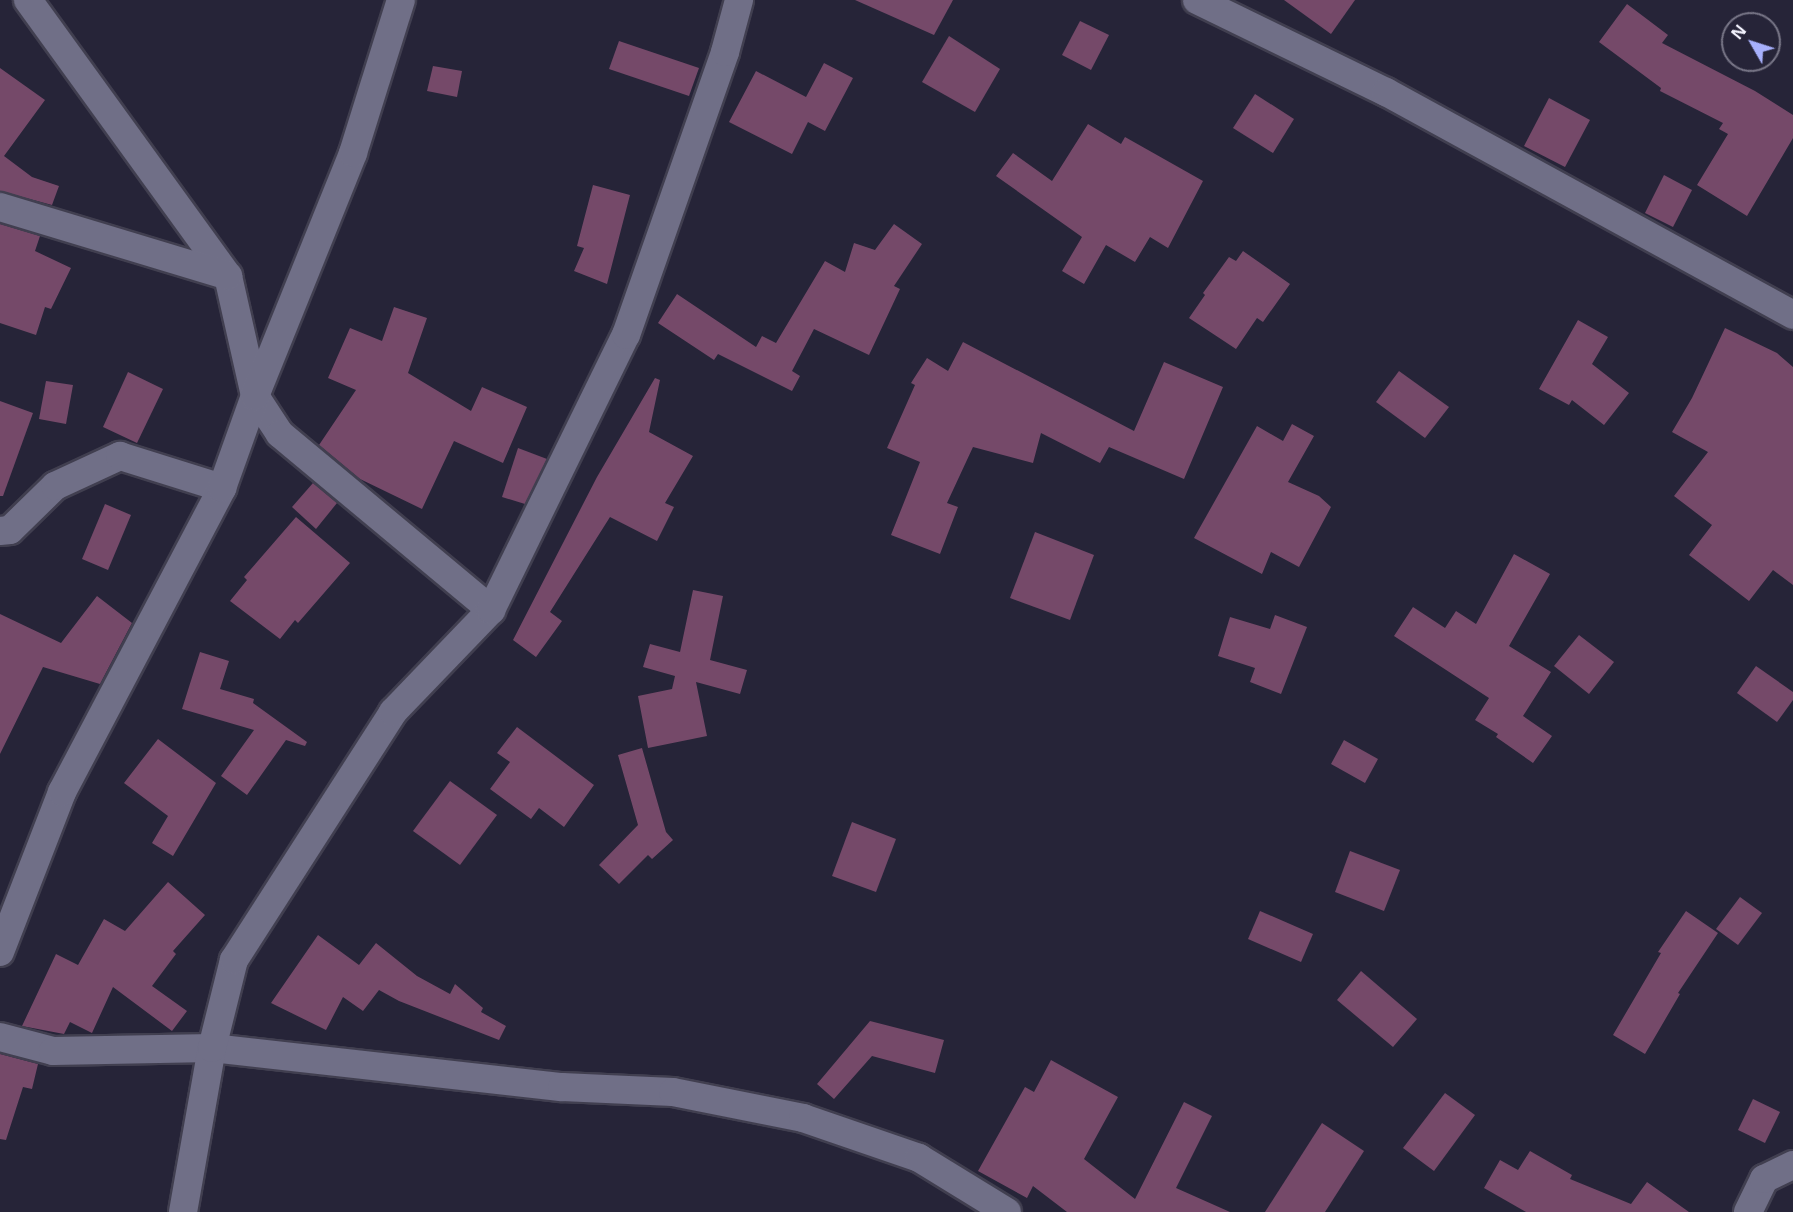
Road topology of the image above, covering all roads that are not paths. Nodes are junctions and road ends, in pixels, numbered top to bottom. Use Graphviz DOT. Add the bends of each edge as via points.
graph roads {
  1 [pos="28,0"];
  2 [pos="401,0"];
  3 [pos="739,0"];
  4 [pos="1197,0"];
  5 [pos="0,207"];
  6 [pos="228,276"];
  7 [pos="1793,315"];
  8 [pos="255,396"];
  9 [pos="222,488"];
  10 [pos="0,531"];
  11 [pos="490,610"];
  12 [pos="0,952"];
  13 [pos="0,1036"];
  14 [pos="212,1048"];
  15 [pos="1793,1165"];
  16 [pos="183,1212"];
  17 [pos="1007,1212"];
  18 [pos="1748,1212"];
  1 -- 6 [label="street"];
  2 -- 8 [label="street" via="353,153"];
  3 -- 11 [label="street" via="626,334"];
  4 -- 7 [label="street" via="1386,92"];
  5 -- 6 [label="street"];
  6 -- 8 [label="street"];
  8 -- 9 [label="street"];
  8 -- 11 [label="street" via="280,434"];
  9 -- 10 [label="street" via="120,456 55,486 10,530"];
  9 -- 12 [label="street" via="63,792"];
  11 -- 14 [label="street" via="393,712 234,960"];
  13 -- 14 [label="street" via="53,1052"];
  14 -- 16 [label="street"];
  14 -- 17 [label="street" via="562,1087 673,1092 792,1116 919,1158"];
  15 -- 18 [label="street" via="1764,1179"];
}
